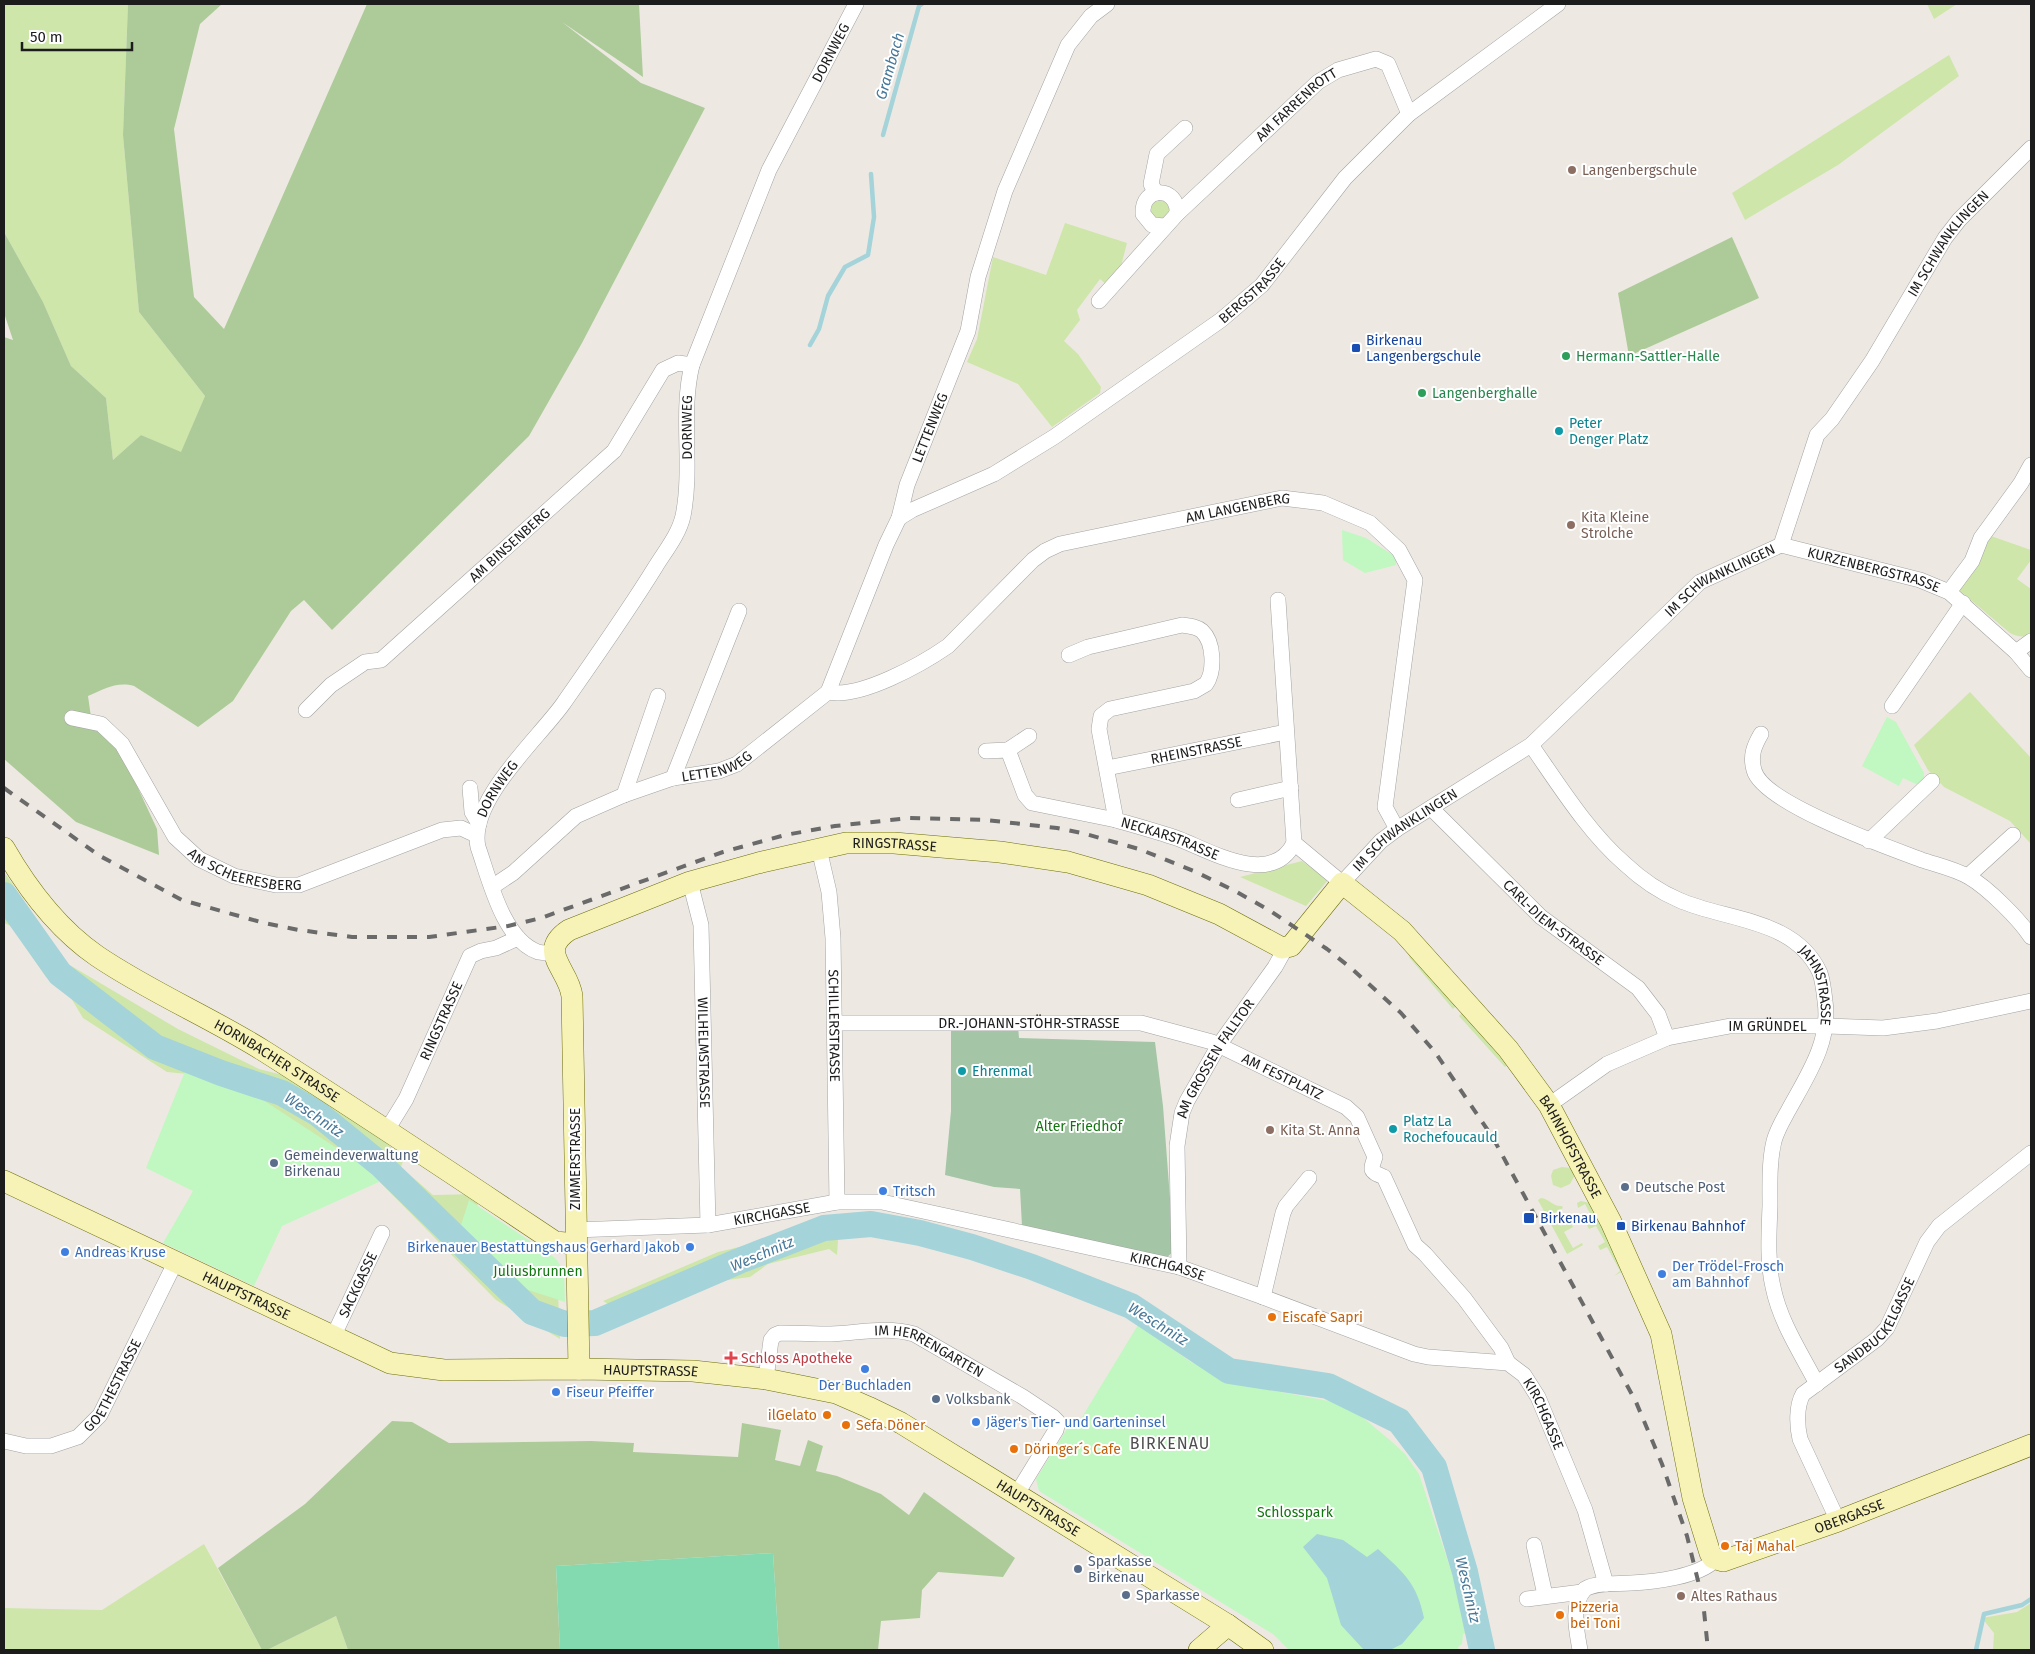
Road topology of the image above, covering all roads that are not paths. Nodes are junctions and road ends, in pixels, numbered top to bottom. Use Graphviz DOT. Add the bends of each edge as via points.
graph roads {
  1 [pos="856,4"];
  2 [pos="1107,4"];
  3 [pos="1558,4"];
  4 [pos="1409,114"];
  5 [pos="1185,128"];
  6 [pos="2031,148"];
  7 [pos="1156,193"];
  8 [pos="1176,214"];
  9 [pos="1165,226"];
  10 [pos="1099,301"];
  11 [pos="692,365"];
  12 [pos="2031,465"];
  13 [pos="899,518"];
  14 [pos="1781,544"];
  15 [pos="1950,592"];
  16 [pos="1278,600"];
  17 [pos="1963,603"];
  18 [pos="739,611"];
  19 [pos="2031,641"];
  20 [pos="2016,652"];
  21 [pos="1069,655"];
  22 [pos="2031,670"];
  23 [pos="828,692"];
  24 [pos="658,696"];
  25 [pos="1892,706"];
  26 [pos="306,710"];
  27 [pos="72,718"];
  28 [pos="1286,732"];
  29 [pos="1761,734"];
  30 [pos="1029,736"];
  31 [pos="1531,745"];
  32 [pos="1008,750"];
  33 [pos="986,751"];
  34 [pos="1107,768"];
  35 [pos="673,778"];
  36 [pos="1932,781"];
  37 [pos="470,788"];
  38 [pos="1291,788"];
  39 [pos="624,795"];
  40 [pos="1238,800"];
  41 [pos="1431,808"];
  42 [pos="1116,820"];
  43 [pos="478,829"];
  44 [pos="1397,829"];
  45 [pos="2012,835"];
  46 [pos="1870,841"];
  47 [pos="1294,843"];
  48 [pos="4,848"];
  49 [pos="819,849"];
  50 [pos="1968,876"];
  51 [pos="690,882"];
  52 [pos="1342,883"];
  53 [pos="492,887"];
  54 [pos="513,932"];
  55 [pos="2031,937"];
  56 [pos="1285,949"];
  57 [pos="554,954"];
  58 [pos="2031,1001"];
  59 [pos="836,1023"];
  60 [pos="1826,1026"];
  61 [pos="1667,1038"];
  62 [pos="1219,1045"];
  63 [pos="1548,1105"];
  64 [pos="388,1130"];
  65 [pos="2031,1153"];
  66 [pos="1309,1178"];
  67 [pos="4,1181"];
  68 [pos="838,1202"];
  69 [pos="708,1225"];
  70 [pos="382,1234"];
  71 [pos="576,1237"];
  72 [pos="175,1263"];
  73 [pos="1179,1267"];
  74 [pos="1263,1296"];
  75 [pos="333,1337"];
  76 [pos="1508,1363"];
  77 [pos="579,1369"];
  78 [pos="766,1379"];
  79 [pos="1817,1384"];
  80 [pos="4,1441"];
  81 [pos="2031,1445"];
  82 [pos="1016,1495"];
  83 [pos="1838,1521"];
  84 [pos="1534,1545"];
  85 [pos="1715,1560"];
  86 [pos="1606,1584"];
  87 [pos="1582,1592"];
  88 [pos="1545,1595"];
  89 [pos="1527,1599"];
  90 [pos="1228,1625"];
  91 [pos="1199,1650"];
  92 [pos="1263,1650"];
  93 [pos="1580,1650"];
  1 -- 11 [label="street, DORNWEG" via="769,170"];
  2 -- 13 [label="street, LETTENWEG" via="1091,16 1068,45 1004,191 978,276 968,331 907,485"];
  3 -- 4 [label="street, BERGSTRASSE"];
  4 -- 8 [label="street, AM FARRENROTT" via="1388,64 1376,59 1338,70 1318,82"];
  4 -- 13 [label="street, BERGSTRASSE" via="1345,178 1262,285 1222,320 1054,437 994,474"];
  5 -- 7 [label="street" via="1154,152 1151,184"];
  6 -- 14 [label="street, IM SCHWANKLINGEN" via="1958,220 1872,361 1817,436"];
  7 -- 8 [label="street" via="1168,194 1172,198 1176,203"];
  7 -- 9 [label="street" via="1145,201 1143,214 1152,225"];
  8 -- 9 [label="street, AM FARRENROTT"];
  9 -- 10 [label="street, AM FARRENROTT"];
  11 -- 26 [label="street, AM BINSENBERG" via="678,363 662,370 614,452 381,660 365,662 330,685"];
  11 -- 43 [label="street, DORNWEG" via="687,384 685,498 683,517 676,534 560,707 495,786"];
  12 -- 15 [label="street" via="1981,538 1972,561"];
  13 -- 23 [label="street, LETTENWEG"];
  14 -- 15 [label="street, KURZENBERGSTRASSE" via="1920,580"];
  14 -- 31 [label="street, IM SCHWANKLINGEN" via="1700,582"];
  15 -- 17 [label="street, KURZENBERGSTRASSE"];
  16 -- 28 [label="street"];
  17 -- 20 [label="street, KURZENBERGSTRASSE"];
  17 -- 25 [label="street"];
  18 -- 35 [label="street, LETTENWEG"];
  19 -- 20 [label="street"];
  20 -- 22 [label="street, KURZENBERGSTRASSE"];
  21 -- 34 [label="street, NECKARSTRASSE" via="1088,647 1182,625 1201,630 1208,641 1211,658 1210,679 1206,684 1194,691 1110,709 1102,716 1099,729"];
  23 -- 35 [label="street, LETTENWEG" via="737,764 719,771"];
  23 -- 44 [label="street, AM LANGENBERG" via="845,694 907,671 933,656 948,646 1033,560 1060,544 1282,498 1323,503 1370,523 1399,550 1415,580 1385,807"];
  24 -- 39 [label="street"];
  27 -- 43 [label="street, AM SCHEERESBERG" via="101,724 122,744 175,837 199,859 234,876 276,885 299,885 442,830"];
  28 -- 34 [label="street, RHEINSTRASSE"];
  28 -- 38 [label="street"];
  29 -- 46 [label="street" via="1752,750 1754,772 1766,787 1789,803"];
  30 -- 32 [label="street"];
  31 -- 41 [label="street, IM SCHWANKLINGEN"];
  31 -- 60 [label="street, JAHNSTRASSE" via="1580,816 1625,864 1680,901 1766,926 1804,950 1820,974"];
  32 -- 33 [label="street"];
  32 -- 42 [label="street" via="1025,795 1032,803"];
  34 -- 42 [label="street, NECKARSTRASSE"];
  35 -- 39 [label="street, LETTENWEG"];
  36 -- 46 [label="street"];
  37 -- 43 [label="street, DORNWEG" via="472,812"];
  38 -- 40 [label="street"];
  38 -- 47 [label="street"];
  39 -- 53 [label="street, LETTENWEG" via="576,816 513,873"];
  41 -- 44 [label="street, IM SCHWANKLINGEN"];
  41 -- 61 [label="street, CARL-DIEM-STRASSE" via="1541,916 1638,988 1658,1014"];
  42 -- 47 [label="street, NECKARSTRASSE" via="1246,865 1277,860"];
  43 -- 53 [label="street, DORNWEG" via="478,847"];
  44 -- 52 [label="street, IM SCHWANKLINGEN" via="1381,841"];
  45 -- 50 [label="street"];
  46 -- 50 [label="street"];
  47 -- 52 [label="street"];
  48 -- 64 [label="main road, HORNBACHER STRASSE" via="38,900 69,933 96,955 262,1049"];
  49 -- 51 [label="main road, RINGSTRASSE"];
  49 -- 56 [label="main road, RINGSTRASSE" via="846,843 894,843 1000,852 1068,862 1148,885 1219,914"];
  49 -- 59 [label="street, SCHILLERSTRASSE" via="829,892"];
  50 -- 55 [label="street" via="2025,927"];
  51 -- 57 [label="main road, RINGSTRASSE" via="569,930 557,940"];
  51 -- 69 [label="street, WILHELMSTRASSE" via="700,925"];
  52 -- 56 [label="main road, AM GROSSEN FALLTOR"];
  52 -- 63 [label="main road, BAHNHOFSTRASSE" via="1399,927 1508,1049"];
  53 -- 54 [label="street, DORNWEG"];
  54 -- 57 [label="street" via="538,952"];
  54 -- 64 [label="street, RINGSTRASSE" via="496,948 470,956 406,1099"];
  56 -- 62 [label="street, AM GROSSEN FALLTOR" via="1275,968"];
  57 -- 71 [label="main road, ZIMMERSTRASSE" via="569,982 572,996"];
  58 -- 60 [label="street, IM GRÜNDEL" via="1938,1021 1883,1028"];
  59 -- 62 [label="street, DR.-JOHANN-STÖHR-STRASSE" via="1141,1022"];
  59 -- 68 [label="street, SCHILLERSTRASSE"];
  60 -- 61 [label="street, IM GRÜNDEL" via="1730,1026"];
  60 -- 79 [label="street, JAHNSTRASSE" via="1818,1054 1778,1129 1771,1170 1769,1259 1772,1287 1781,1315"];
  61 -- 63 [label="street, IM GRÜNDEL" via="1607,1064"];
  62 -- 73 [label="street, AM GROSSEN FALLTOR" via="1187,1101 1179,1123 1176,1146"];
  62 -- 76 [label="street, AM FESTPLATZ" via="1346,1107 1357,1117 1375,1157 1372,1171 1384,1177 1415,1245 1464,1298 1501,1348"];
  63 -- 85 [label="main road, BAHNHOFSTRASSE" via="1611,1222 1661,1334 1693,1498"];
  64 -- 71 [label="main road, HORNBACHER STRASSE" via="555,1242"];
  65 -- 79 [label="street, SANDBUCKELGASSE" via="1939,1226 1927,1242 1887,1328"];
  66 -- 74 [label="street" via="1283,1213"];
  67 -- 72 [label="main road, HAUPTSTRASSE"];
  68 -- 69 [label="street, KIRCHGASSE"];
  68 -- 73 [label="street, KIRCHGASSE" via="882,1202"];
  69 -- 71 [label="street, KIRCHGASSE"];
  70 -- 75 [label="street, SACKGASSE"];
  71 -- 77 [label="main road, ZIMMERSTRASSE"];
  72 -- 75 [label="main road, HAUPTSTRASSE"];
  72 -- 80 [label="street, GOETHESTRASSE" via="100,1415 78,1436 51,1446 26,1446"];
  73 -- 74 [label="street, KIRCHGASSE"];
  74 -- 76 [label="street, KIRCHGASSE" via="1414,1354"];
  75 -- 77 [label="main road, HAUPTSTRASSE" via="390,1363 444,1370"];
  76 -- 86 [label="street, KIRCHGASSE" via="1524,1375 1538,1397 1588,1521"];
  77 -- 78 [label="main road, HAUPTSTRASSE" via="693,1371"];
  78 -- 82 [label="main road, HAUPTSTRASSE" via="836,1393 868,1406"];
  78 -- 82 [label="street, IM HERRENGARTEN" via="771,1340 780,1333 902,1330 914,1334 1023,1397 1058,1422"];
  79 -- 83 [label="street, SANDBUCKELGASSE" via="1800,1398 1799,1435"];
  81 -- 83 [label="main road, OBERGASSE"];
  82 -- 90 [label="main road, HAUPTSTRASSE"];
  83 -- 85 [label="main road, OBERGASSE" via="1723,1561"];
  84 -- 88 [label="street"];
  85 -- 86 [label="street, OBERGASSE" via="1710,1566 1658,1580"];
  86 -- 87 [label="street, OBERGASSE" via="1589,1587"];
  87 -- 88 [label="street, OBERGASSE"];
  87 -- 93 [label="street" via="1576,1620"];
  88 -- 89 [label="street, OBERGASSE"];
  90 -- 91 [label="main road"];
  90 -- 92 [label="main road, HAUPTSTRASSE"];
}
